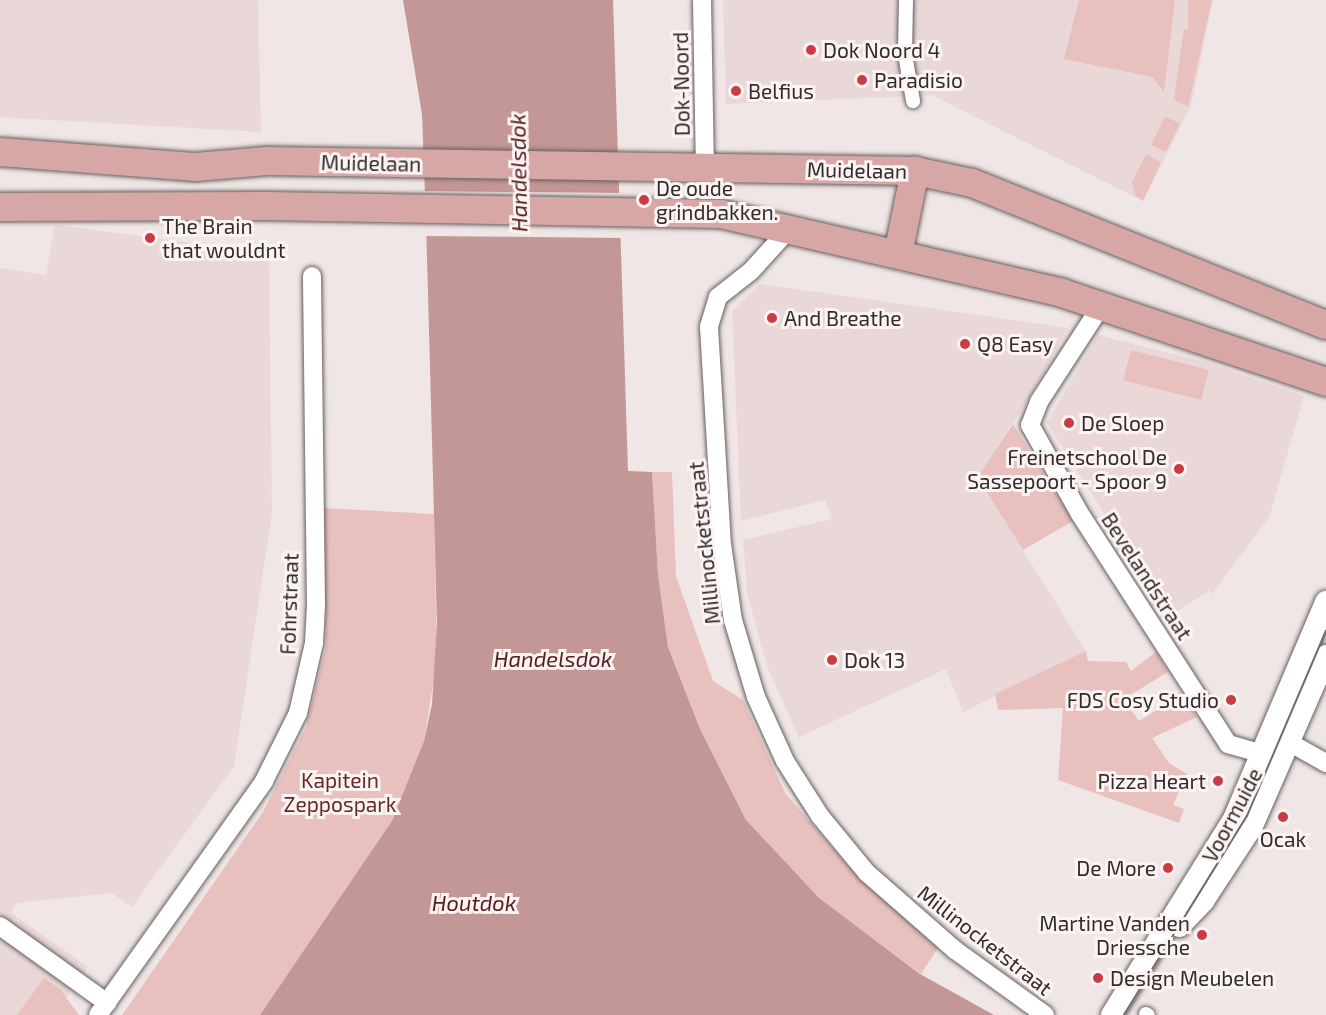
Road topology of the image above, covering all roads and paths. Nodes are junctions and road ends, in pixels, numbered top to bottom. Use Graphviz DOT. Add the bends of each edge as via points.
graph roads {
  1 [pos="702,0"];
  2 [pos="906,0"];
  3 [pos="913,101"];
  4 [pos="0,152"];
  5 [pos="705,167"];
  6 [pos="915,171"];
  7 [pos="0,207"];
  8 [pos="790,228"];
  9 [pos="898,254"];
  10 [pos="312,276"];
  11 [pos="1101,306"];
  12 [pos="1326,325"];
  13 [pos="1326,382"];
  14 [pos="1326,602"];
  15 [pos="1326,656"];
  16 [pos="1275,743"];
  17 [pos="1326,763"];
  18 [pos="0,926"];
  19 [pos="102,1009"];
  20 [pos="1045,1015"];
  21 [pos="1112,1015"];
  22 [pos="1123,1015"];
  1 -- 5 [label="street, Dok-Noord"];
  2 -- 3 [label="street" via="905,54"];
  4 -- 5 [label="main road, Muidelaan" via="196,167 267,161"];
  5 -- 6 [label="main road, Muidelaan"];
  6 -- 9 [label="main road"];
  6 -- 12 [label="main road, Muidelaan" via="972,183"];
  7 -- 8 [label="main road, Muidelaan" via="663,210 721,214"];
  8 -- 9 [label="main road, Muidelaan"];
  8 -- 20 [label="street, Millinocketstraat" via="718,297 709,327 722,544 733,620 756,697 785,762 820,816 867,873 955,950"];
  9 -- 11 [label="main road, Muidelaan"];
  10 -- 19 [label="street, Fohrstraat" via="316,606 314,643 301,702 284,746 264,781"];
  11 -- 13 [label="main road, Muidelaan"];
  11 -- 16 [label="street, Bevelandstraat" via="1039,402 1030,425 1080,514 1228,744"];
  14 -- 16 [label="street, Voormuide"];
  15 -- 16 [label="street, Voormuide"];
  16 -- 17 [label="street"];
  16 -- 21 [label="street, Voormuide" via="1227,831"];
  16 -- 22 [label="street, Voormuide" via="1251,828 1203,901 1184,918"];
  18 -- 19 [label="street"];
}
